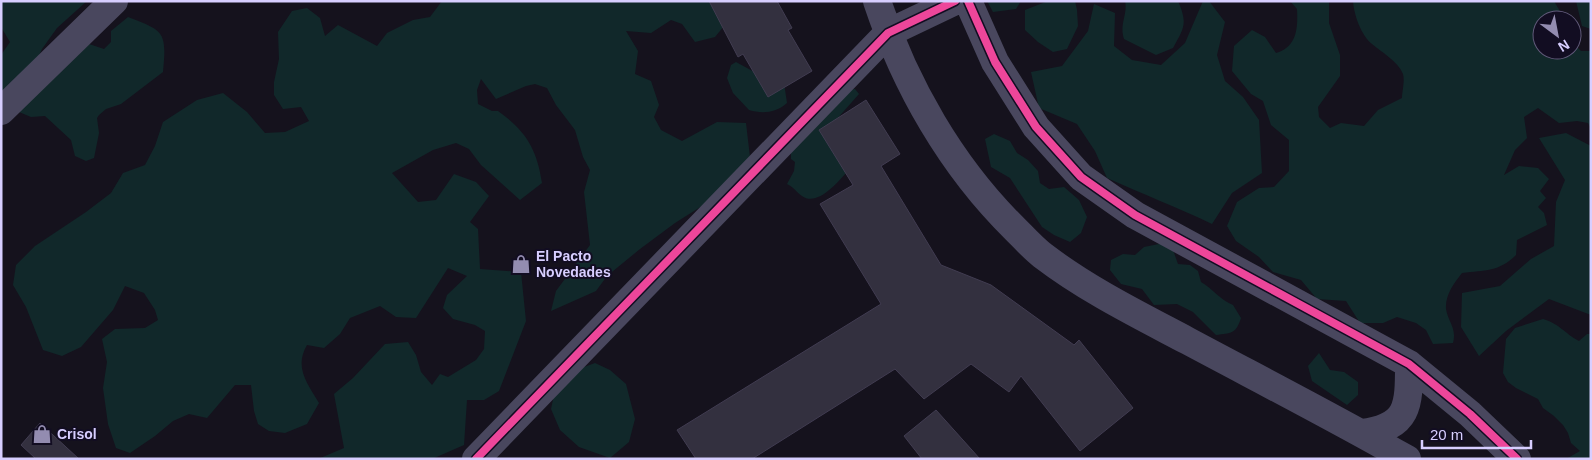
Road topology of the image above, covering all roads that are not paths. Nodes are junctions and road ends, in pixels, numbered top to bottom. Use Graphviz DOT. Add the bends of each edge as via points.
graph roads {
  1 [pos="114,1"];
  2 [pos="877,1"];
  3 [pos="955,1"];
  4 [pos="968,1"];
  5 [pos="888,34"];
  6 [pos="1,111"];
  7 [pos="1408,364"];
  8 [pos="1362,433"];
  9 [pos="476,459"];
  10 [pos="1407,459"];
  11 [pos="1517,459"];
  1 -- 6 [label="street"];
  2 -- 5 [label="street"];
  3 -- 5 [label="street"];
  4 -- 7 [label="street" via="995,62 1036,127 1081,177 1135,216"];
  5 -- 8 [label="street" via="915,93 942,138 973,182 1040,254 1090,289"];
  5 -- 9 [label="street"];
  7 -- 8 [label="street" via="1409,390 1404,413 1394,424 1380,431"];
  7 -- 11 [label="street" via="1470,414"];
  8 -- 10 [label="street"];
}
